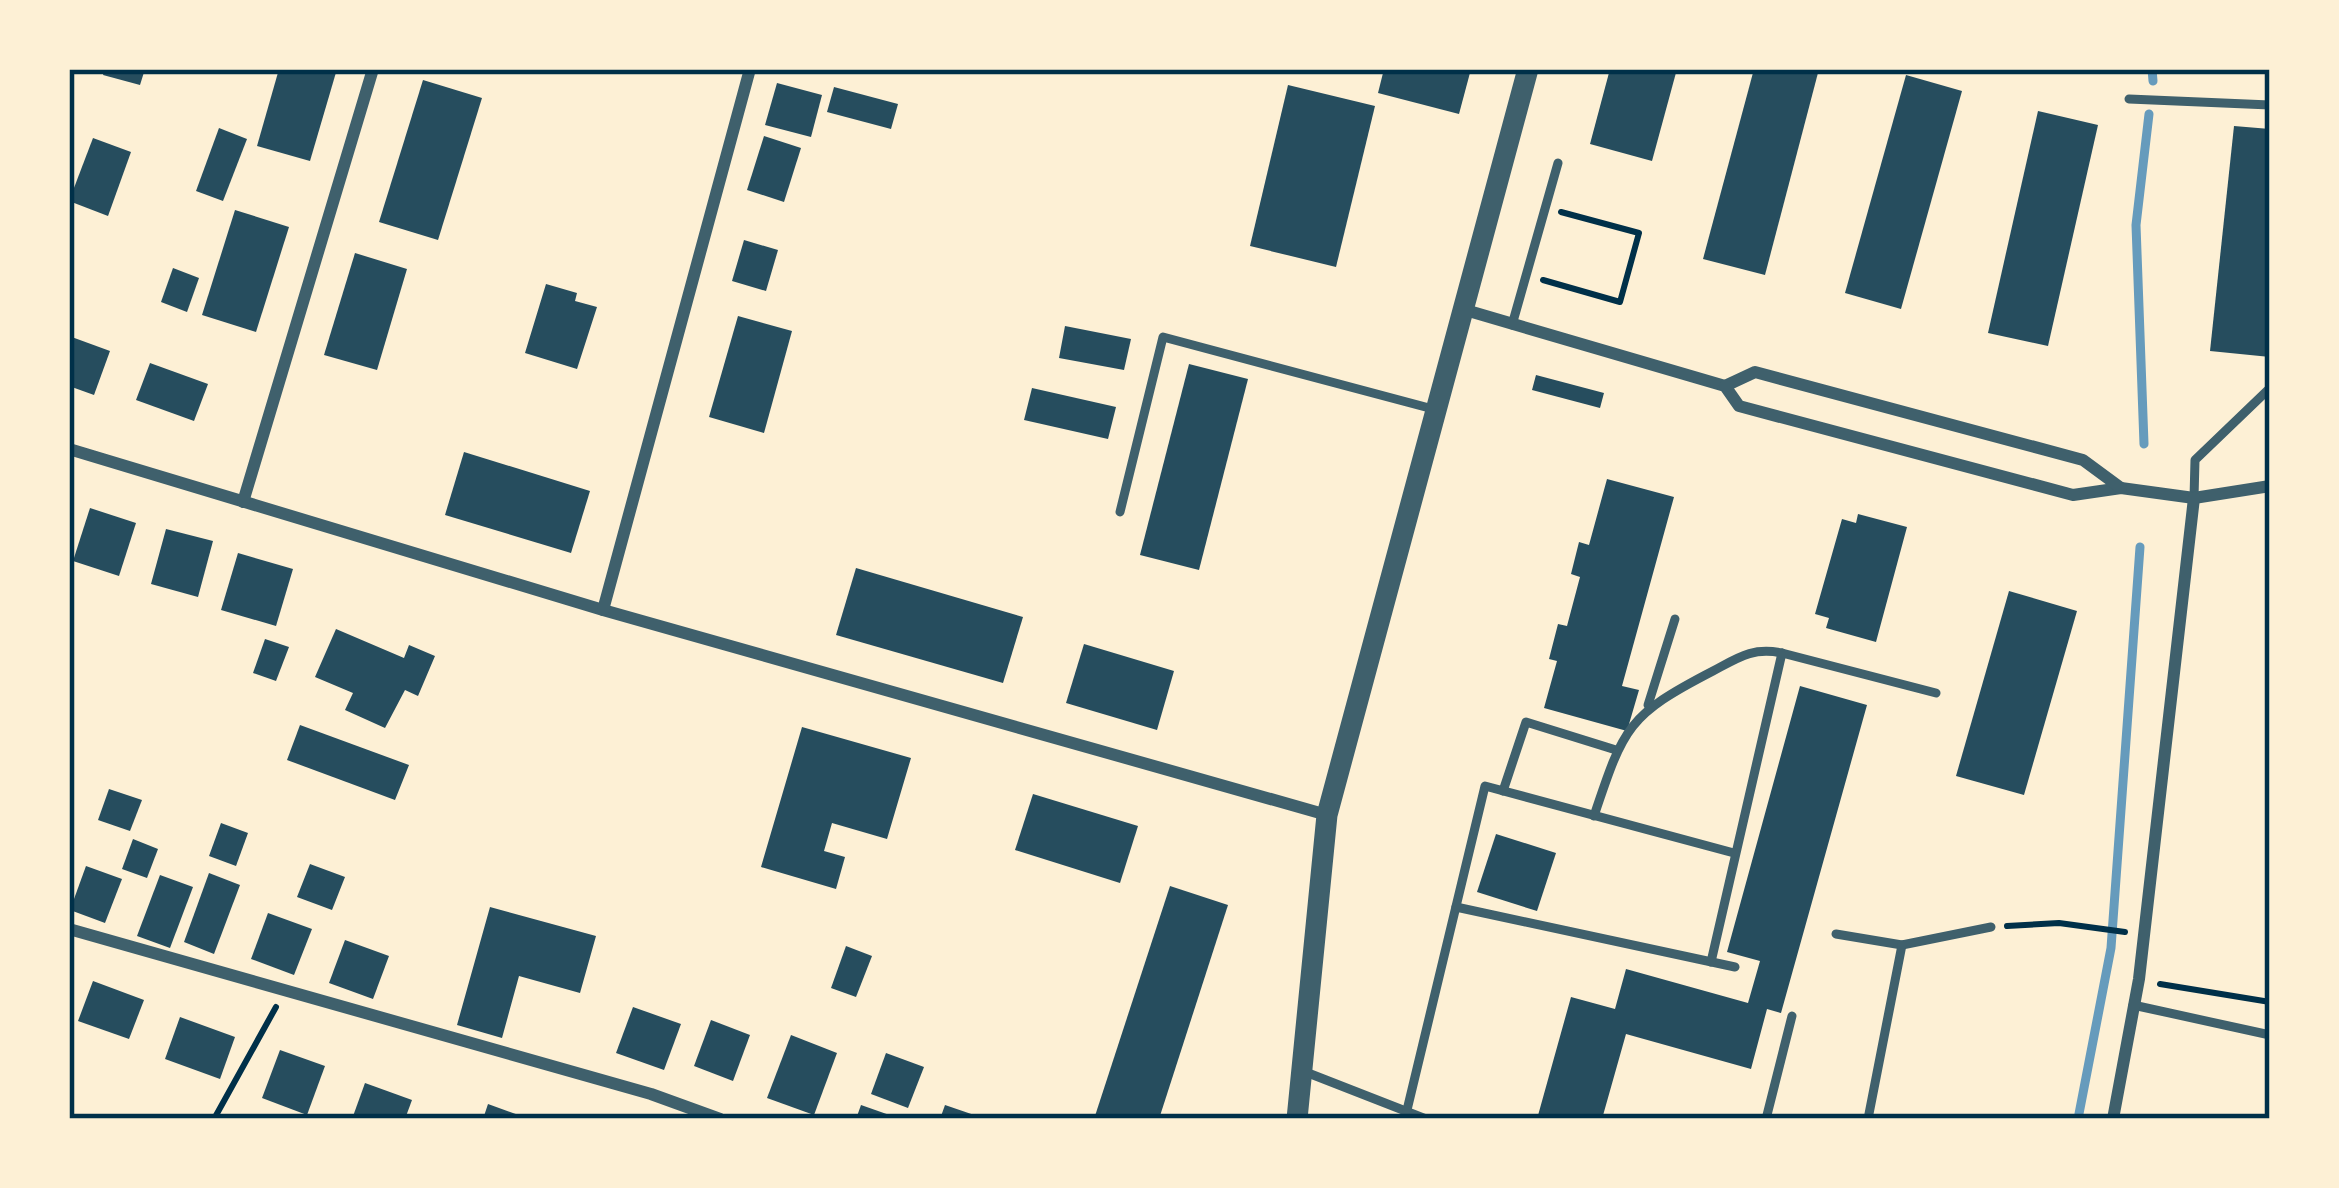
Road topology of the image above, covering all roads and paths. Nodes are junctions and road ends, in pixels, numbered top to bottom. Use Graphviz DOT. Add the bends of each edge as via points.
graph roads {
  1 [pos="373,69"];
  2 [pos="750,69"];
  3 [pos="1528,69"];
  4 [pos="2129,99"];
  5 [pos="2270,105"];
  6 [pos="1558,164"];
  7 [pos="1555,235"];
  8 [pos="1548,257"];
  9 [pos="1527,276"];
  10 [pos="1542,280"];
  11 [pos="1462,309"];
  12 [pos="1513,326"];
  13 [pos="1725,386"];
  14 [pos="2270,388"];
  15 [pos="1432,410"];
  16 [pos="69,449"];
  17 [pos="2270,487"];
  18 [pos="2122,488"];
  19 [pos="2194,498"];
  20 [pos="243,502"];
  21 [pos="1120,512"];
  22 [pos="603,610"];
  23 [pos="1675,619"];
  24 [pos="1782,652"];
  25 [pos="1656,678"];
  26 [pos="1685,685"];
  27 [pos="1936,693"];
  28 [pos="1648,705"];
  29 [pos="1616,750"];
  30 [pos="1503,790"];
  31 [pos="1327,815"];
  32 [pos="1594,816"];
  33 [pos="1734,853"];
  34 [pos="1456,908"];
  35 [pos="1991,927"];
  36 [pos="69,929"];
  37 [pos="2125,932"];
  38 [pos="1836,934"];
  39 [pos="1902,945"];
  40 [pos="1711,962"];
  41 [pos="1735,967"];
  42 [pos="2138,979"];
  43 [pos="286,992"];
  44 [pos="2270,1002"];
  45 [pos="2133,1005"];
  46 [pos="1792,1016"];
  47 [pos="2270,1034"];
  48 [pos="1301,1071"];
  49 [pos="1407,1110"];
  50 [pos="214,1119"];
  51 [pos="720,1119"];
  52 [pos="1297,1119"];
  53 [pos="1426,1119"];
  54 [pos="1766,1119"];
  55 [pos="1868,1119"];
  56 [pos="2113,1119"];
  1 -- 20 [label="street"];
  2 -- 22 [label="street"];
  3 -- 11 [label="street"];
  4 -- 5 [label="lane"];
  6 -- 9 [label="lane"];
  7 -- 10 [label="path" via="1561,212 1639,233 1620,302"];
  8 -- 10 [label="path"];
  9 -- 10 [label="path"];
  9 -- 12 [label="lane"];
  11 -- 12 [label="street"];
  11 -- 15 [label="street"];
  12 -- 13 [label="street"];
  13 -- 18 [label="street" via="1739,406 2073,495"];
  13 -- 18 [label="street" via="1755,372 2084,460"];
  14 -- 19 [label="lane" via="2195,460"];
  15 -- 21 [label="lane" via="1163,337"];
  15 -- 31 [label="street"];
  16 -- 20 [label="street"];
  17 -- 19 [label="street"];
  18 -- 19 [label="street"];
  19 -- 42 [label="street"];
  20 -- 22 [label="street"];
  22 -- 31 [label="street"];
  23 -- 25 [label="lane"];
  24 -- 26 [label="lane" via="1757,648"];
  24 -- 27 [label="lane"];
  24 -- 33 [label="lane"];
  25 -- 26 [label="lane"];
  25 -- 28 [label="lane"];
  26 -- 28 [label="lane"];
  28 -- 29 [label="lane"];
  29 -- 30 [label="lane" via="1526,722"];
  29 -- 32 [label="lane"];
  30 -- 32 [label="lane"];
  30 -- 34 [label="lane" via="1485,786"];
  31 -- 48 [label="street"];
  32 -- 33 [label="lane"];
  33 -- 40 [label="lane"];
  34 -- 40 [label="lane"];
  34 -- 49 [label="lane"];
  35 -- 37 [label="path"];
  35 -- 39 [label="lane"];
  36 -- 43 [label="street"];
  38 -- 39 [label="lane"];
  39 -- 55 [label="lane"];
  40 -- 41 [label="lane"];
  42 -- 44 [label="path"];
  42 -- 45 [label="street"];
  43 -- 50 [label="path"];
  43 -- 51 [label="street"];
  45 -- 47 [label="lane"];
  45 -- 56 [label="street"];
  46 -- 54 [label="lane"];
  48 -- 49 [label="lane"];
  48 -- 52 [label="street"];
  49 -- 53 [label="lane"];
}
